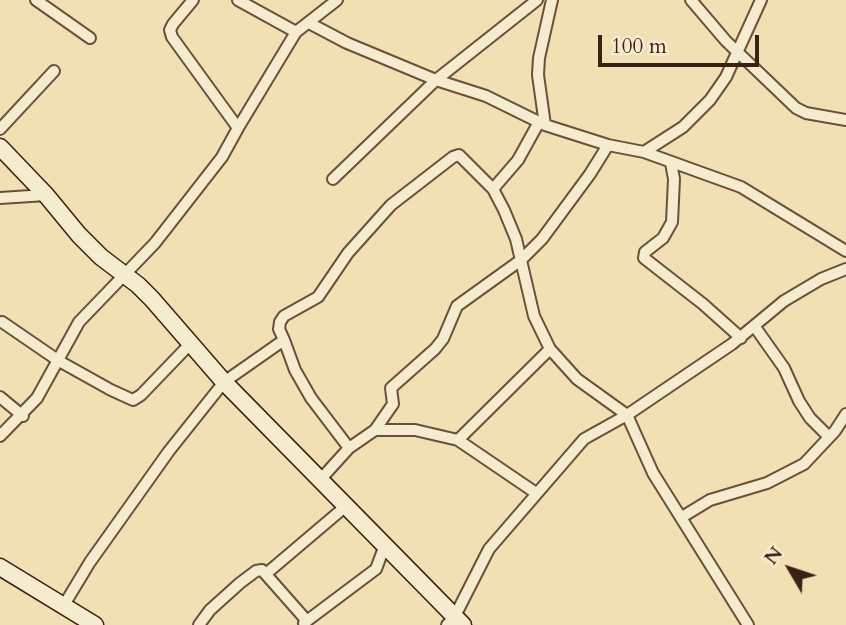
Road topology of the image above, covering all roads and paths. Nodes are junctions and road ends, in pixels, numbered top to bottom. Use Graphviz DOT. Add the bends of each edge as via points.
graph roads {
  1 [pos="36,0"];
  2 [pos="193,0"];
  3 [pos="238,0"];
  4 [pos="337,0"];
  5 [pos="537,0"];
  6 [pos="552,0"];
  7 [pos="691,0"];
  8 [pos="761,0"];
  9 [pos="309,23"];
  10 [pos="296,32"];
  11 [pos="90,38"];
  12 [pos="737,52"];
  13 [pos="54,71"];
  14 [pos="436,80"];
  15 [pos="846,120"];
  16 [pos="542,124"];
  17 [pos="238,128"];
  18 [pos="0,129"];
  19 [pos="608,145"];
  20 [pos="0,147"];
  21 [pos="645,152"];
  22 [pos="671,163"];
  23 [pos="333,179"];
  24 [pos="493,189"];
  25 [pos="47,195"];
  26 [pos="0,198"];
  27 [pos="846,251"];
  28 [pos="521,260"];
  29 [pos="846,269"];
  30 [pos="124,277"];
  31 [pos="2,322"];
  32 [pos="755,327"];
  33 [pos="741,338"];
  34 [pos="284,340"];
  35 [pos="191,343"];
  36 [pos="550,349"];
  37 [pos="59,360"];
  38 [pos="224,382"];
  39 [pos="0,397"];
  40 [pos="627,415"];
  41 [pos="23,416"];
  42 [pos="845,419"];
  43 [pos="375,430"];
  44 [pos="0,436"];
  45 [pos="829,438"];
  46 [pos="458,440"];
  47 [pos="349,447"];
  48 [pos="320,480"];
  49 [pos="536,493"];
  50 [pos="346,506"];
  51 [pos="681,517"];
  52 [pos="385,545"];
  53 [pos="0,567"];
  54 [pos="267,573"];
  55 [pos="64,605"];
  56 [pos="455,622"];
  57 [pos="304,623"];
  58 [pos="95,625"];
  59 [pos="199,625"];
  60 [pos="748,625"];
  1 -- 11 [label="street"];
  2 -- 17 [label="street" via="173,24 172,37"];
  3 -- 10 [label="street"];
  4 -- 9 [label="street"];
  5 -- 14 [label="street"];
  6 -- 16 [label="street" via="539,58"];
  7 -- 12 [label="street"];
  8 -- 12 [label="street"];
  9 -- 10 [label="street"];
  9 -- 14 [label="street"];
  10 -- 17 [label="street"];
  12 -- 15 [label="street" via="801,111"];
  12 -- 21 [label="street" via="720,87 701,111"];
  13 -- 18 [label="street"];
  14 -- 16 [label="street" via="486,96"];
  14 -- 23 [label="street"];
  16 -- 19 [label="street"];
  16 -- 24 [label="street"];
  17 -- 30 [label="street" via="222,157"];
  19 -- 21 [label="street"];
  19 -- 28 [label="street" via="557,219"];
  20 -- 25 [label="street"];
  21 -- 22 [label="street"];
  22 -- 27 [label="street" via="741,187"];
  22 -- 33 [label="street" via="672,222 644,258"];
  24 -- 28 [label="street"];
  24 -- 34 [label="street" via="463,157 453,157 380,215 318,298 284,316 279,328"];
  25 -- 26 [label="street"];
  25 -- 30 [label="street" via="79,235"];
  28 -- 36 [label="street" via="534,316"];
  28 -- 43 [label="street" via="457,306 443,339 391,388 393,404"];
  29 -- 32 [label="street" via="783,301"];
  30 -- 35 [label="street" via="138,285"];
  30 -- 37 [label="street" via="79,322"];
  31 -- 37 [label="street"];
  32 -- 33 [label="street"];
  32 -- 45 [label="street" via="784,368 810,418"];
  33 -- 40 [label="street"];
  34 -- 38 [label="street"];
  34 -- 47 [label="street" via="311,398"];
  35 -- 37 [label="street" via="133,400"];
  35 -- 38 [label="street"];
  36 -- 40 [label="street" via="577,379"];
  36 -- 46 [label="street"];
  37 -- 41 [label="street"];
  38 -- 48 [label="street"];
  38 -- 55 [label="street" via="169,451"];
  39 -- 41 [label="street"];
  40 -- 49 [label="street" via="584,439"];
  40 -- 51 [label="street" via="653,473"];
  41 -- 44 [label="street"];
  42 -- 45 [label="street"];
  43 -- 46 [label="street" via="415,430"];
  43 -- 47 [label="street"];
  45 -- 51 [label="street" via="786,475 710,500"];
  46 -- 49 [label="street"];
  47 -- 48 [label="street"];
  48 -- 50 [label="street"];
  49 -- 56 [label="street" via="489,550"];
  50 -- 52 [label="street"];
  50 -- 54 [label="street"];
  51 -- 60 [label="street"];
  52 -- 56 [label="street"];
  52 -- 57 [label="street" via="376,569"];
  53 -- 55 [label="street"];
  54 -- 57 [label="street"];
  54 -- 59 [label="street" via="256,571 240,583"];
  55 -- 58 [label="street"];
}
